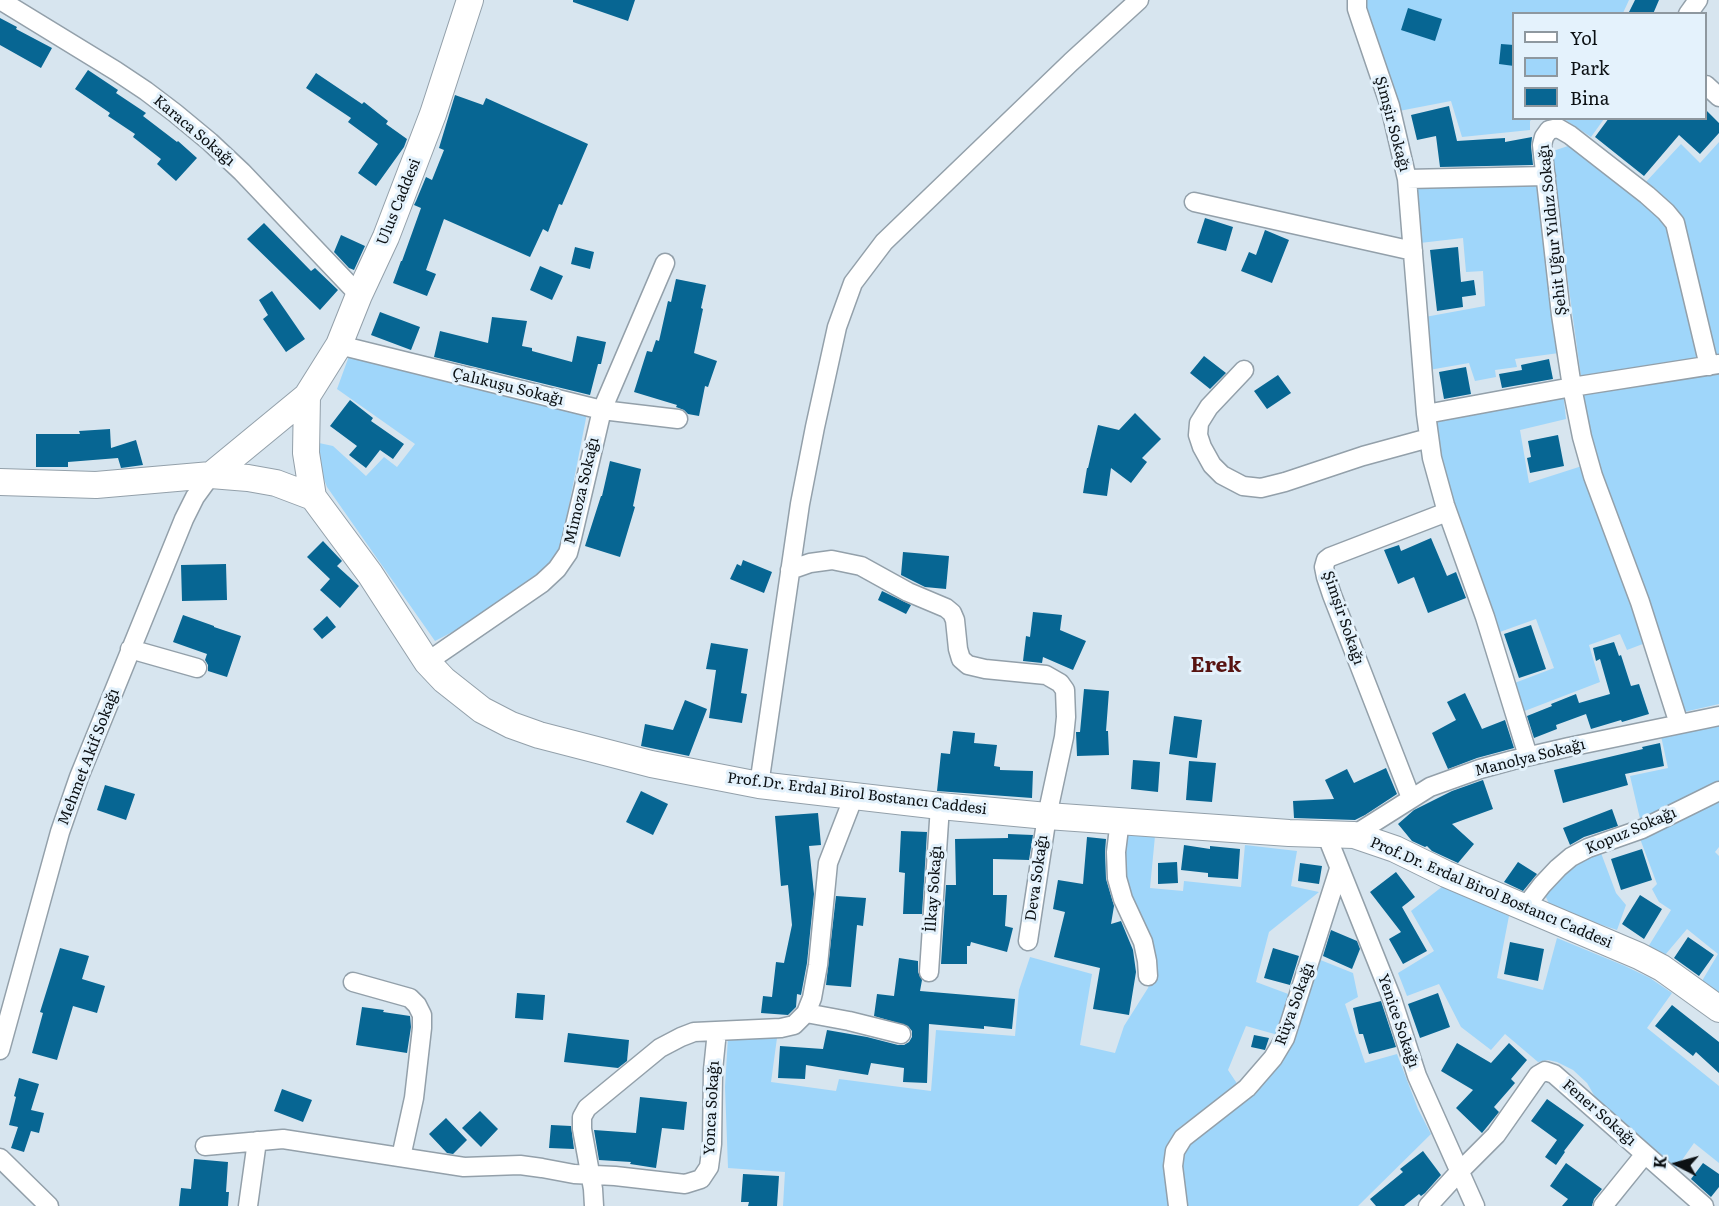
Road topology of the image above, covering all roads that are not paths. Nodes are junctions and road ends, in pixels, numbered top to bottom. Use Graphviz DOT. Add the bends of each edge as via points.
graph roads {
  1 [pos="0,0"];
  2 [pos="470,0"];
  3 [pos="1139,0"];
  4 [pos="1357,0"];
  5 [pos="1707,86"];
  6 [pos="1719,97"];
  7 [pos="1546,176"];
  8 [pos="1407,179"];
  9 [pos="1194,202"];
  10 [pos="1413,251"];
  11 [pos="665,263"];
  12 [pos="359,295"];
  13 [pos="339,345"];
  14 [pos="1714,365"];
  15 [pos="1244,370"];
  16 [pos="1572,387"];
  17 [pos="307,396"];
  18 [pos="602,410"];
  19 [pos="1426,414"];
  20 [pos="678,419"];
  21 [pos="1429,438"];
  22 [pos="211,475"];
  23 [pos="0,482"];
  24 [pos="313,497"];
  25 [pos="1448,512"];
  26 [pos="790,570"];
  27 [pos="130,649"];
  28 [pos="427,662"];
  29 [pos="196,668"];
  30 [pos="1719,716"];
  31 [pos="1679,724"];
  32 [pos="1528,756"];
  33 [pos="759,785"];
  34 [pos="1719,791"];
  35 [pos="854,796"];
  36 [pos="1410,798"];
  37 [pos="940,806"];
  38 [pos="1047,816"];
  39 [pos="1120,820"];
  40 [pos="1326,834"];
  41 [pos="1354,835"];
  42 [pos="1340,869"];
  43 [pos="1525,907"];
  44 [pos="1028,941"];
  45 [pos="929,972"];
  46 [pos="1148,976"];
  47 [pos="353,982"];
  48 [pos="1719,1009"];
  49 [pos="806,1013"];
  50 [pos="717,1031"];
  51 [pos="901,1034"];
  52 [pos="0,1050"];
  53 [pos="257,1142"];
  54 [pos="205,1146"];
  55 [pos="1645,1154"];
  56 [pos="402,1157"];
  57 [pos="0,1158"];
  58 [pos="1460,1171"];
  59 [pos="591,1175"];
  60 [pos="49,1206"];
  61 [pos="248,1206"];
  62 [pos="594,1206"];
  63 [pos="1178,1206"];
  64 [pos="1428,1206"];
  65 [pos="1475,1206"];
  66 [pos="1603,1206"];
  67 [pos="1704,1206"];
  1 -- 12 [label="street, Karaca Sokağı" via="116,70 210,142"];
  2 -- 12 [label="street, Ulus Caddesi" via="433,114 386,237"];
  3 -- 26 [label="street" via="884,242 853,283 837,327 817,416"];
  4 -- 8 [label="street, Şimşir Sokağı" via="1390,106"];
  5 -- 6 [label="street"];
  7 -- 8 [label="street"];
  7 -- 14 [label="street, Şehit Uğur Yıldız Sokağı" via="1542,145 1549,130 1558,128 1666,212 1675,224"];
  7 -- 16 [label="street, Şehit Uğur Yıldız Sokağı"];
  8 -- 10 [label="street, Şimşir Sokağı"];
  9 -- 10 [label="street"];
  10 -- 19 [label="street, Şimşir Sokağı"];
  11 -- 18 [label="street, Mimoza Sokağı"];
  12 -- 13 [label="street, Ulus Caddesi"];
  13 -- 17 [label="street, Ulus Caddesi"];
  13 -- 18 [label="street, Çalıkuşu Sokağı"];
  14 -- 16 [label="street, Şehit Uğur Yıldız Sokağı"];
  15 -- 21 [label="street" via="1206,412 1198,435 1212,465 1243,486 1261,488 1285,482"];
  16 -- 19 [label="street, Şehit Uğur Yıldız Sokağı"];
  16 -- 31 [label="street, Şehit Uğur Yıldız Sokağı" via="1593,476 1640,602"];
  17 -- 22 [label="street, Ulus Caddesi"];
  17 -- 24 [label="street" via="306,453"];
  18 -- 20 [label="street, Çalıkuşu Sokağı"];
  18 -- 28 [label="street, Mimoza Sokağı" via="568,553 557,569 542,584"];
  19 -- 21 [label="street, Şimşir Sokağı"];
  21 -- 25 [label="street, Şimşir Sokağı"];
  22 -- 23 [label="street" via="96,485"];
  22 -- 24 [label="street" via="276,483"];
  22 -- 27 [label="street, Mehmet Akif Sokağı" via="184,519"];
  24 -- 28 [label="street, Prof.Dr. Erdal Birol Bostancı Caddesi" via="370,574"];
  25 -- 32 [label="street, Şimşir Sokağı"];
  25 -- 36 [label="street, Şimşir Sokağı" via="1330,556 1324,567"];
  26 -- 33 [label="street"];
  26 -- 38 [label="street, Deva Sokağı" via="832,560 861,566 952,613 958,650 968,665 1046,675 1060,683 1065,690 1066,717"];
  27 -- 29 [label="street"];
  27 -- 52 [label="street, Mehmet Akif Sokağı" via="60,832"];
  28 -- 33 [label="street, Prof.Dr. Erdal Birol Bostancı Caddesi" via="482,710 511,725 640,761"];
  30 -- 31 [label="street, Manolya Sokağı"];
  31 -- 32 [label="street, Manolya Sokağı"];
  32 -- 36 [label="street, Manolya Sokağı" via="1443,782"];
  33 -- 35 [label="street, Prof.Dr. Erdal Birol Bostancı Caddesi"];
  34 -- 43 [label="street, Kopuz Sokağı" via="1642,829 1571,857"];
  35 -- 37 [label="street, Prof.Dr. Erdal Birol Bostancı Caddesi"];
  35 -- 49 [label="street" via="828,863 818,966"];
  36 -- 41 [label="street, Manolya Sokağı"];
  37 -- 38 [label="street, Prof.Dr. Erdal Birol Bostancı Caddesi"];
  37 -- 45 [label="street, İlkay Sokağı"];
  38 -- 39 [label="street, Prof.Dr. Erdal Birol Bostancı Caddesi"];
  38 -- 44 [label="street, Deva Sokağı"];
  39 -- 40 [label="street, Prof.Dr. Erdal Birol Bostancı Caddesi"];
  39 -- 46 [label="street" via="1117,878 1143,942"];
  40 -- 41 [label="street, Prof.Dr. Erdal Birol Bostancı Caddesi"];
  40 -- 42 [label="street, Yenice Sokağı"];
  41 -- 43 [label="street, Prof.Dr. Erdal Birol Bostancı Caddesi" via="1395,849"];
  42 -- 58 [label="street, Yenice Sokağı" via="1388,989 1417,1076"];
  42 -- 63 [label="street, Rüya Sokağı" via="1285,1038 1247,1088 1183,1138 1175,1151"];
  43 -- 48 [label="street, Prof.Dr. Erdal Birol Bostancı Caddesi" via="1662,968"];
  47 -- 56 [label="street" via="410,998 422,1016 414,1098"];
  49 -- 50 [label="street" via="794,1025 781,1028"];
  49 -- 51 [label="street"];
  50 -- 59 [label="street" via="694,1032 660,1048 587,1108 582,1130"];
  50 -- 59 [label="street, Yonca Sokağı" via="712,1144 709,1167 701,1179 685,1184"];
  53 -- 54 [label="street, Yonca Sokağı"];
  53 -- 56 [label="street, Yonca Sokağı" via="283,1139"];
  53 -- 61 [label="street"];
  55 -- 58 [label="street, Fener Sokağı" via="1554,1074 1545,1071 1538,1075 1496,1135"];
  55 -- 66 [label="street"];
  55 -- 67 [label="street, Fener Sokağı"];
  56 -- 59 [label="street, Yonca Sokağı" via="464,1167 520,1165"];
  57 -- 60 [label="street"];
  58 -- 64 [label="street, Fener Sokağı"];
  58 -- 65 [label="street, Yenice Sokağı"];
  59 -- 62 [label="street"];
}
